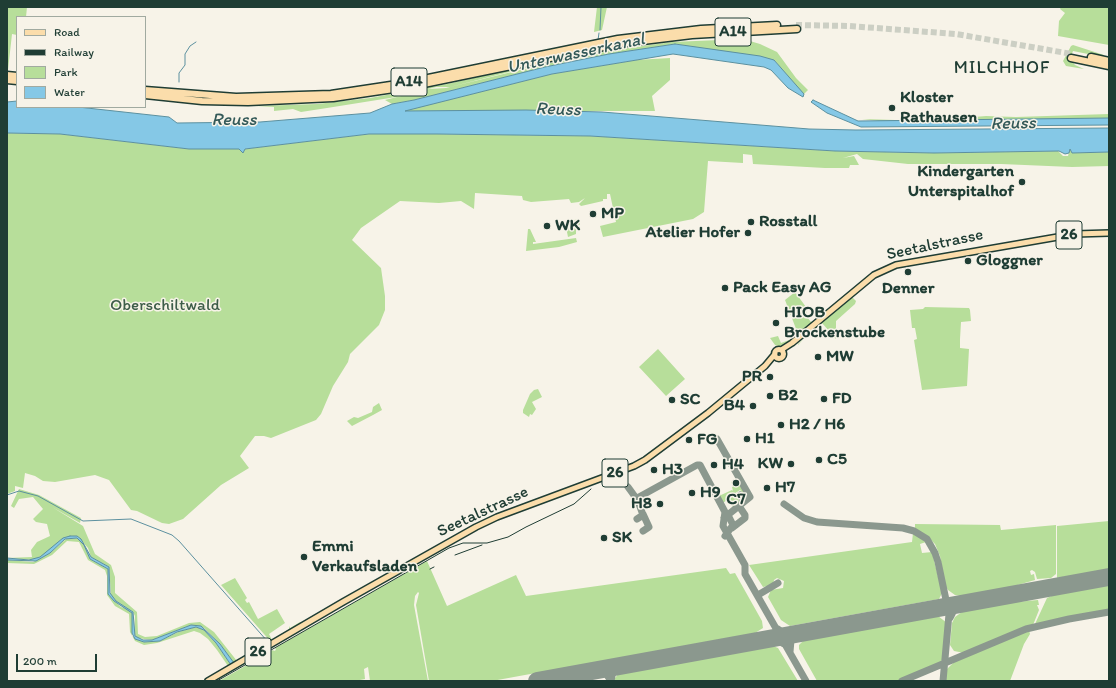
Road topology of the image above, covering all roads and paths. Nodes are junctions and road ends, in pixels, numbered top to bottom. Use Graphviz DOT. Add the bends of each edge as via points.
graph roads {
  1 [pos="1109,61"];
  2 [pos="1109,66"];
  3 [pos="146,90"];
  4 [pos="146,95"];
  5 [pos="1109,233"];
  6 [pos="782,352"];
  7 [pos="775,354"];
  8 [pos="779,358"];
  9 [pos="765,366"];
  10 [pos="208,681"];
  1 -- 2 [label="highway" via="1072,56"];
  3 -- 4 [label="highway, A14" via="230,97 331,94 404,83 563,49 629,38 720,28 796,27 618,44 414,86 340,97 248,102"];
  5 -- 6 [label="main road, Seetalstrasse / 26" via="1075,234 896,265 872,277"];
  6 -- 7 [label="main road, Seetalstrasse" via="777,350"];
  6 -- 8 [label="main road, Seetalstrasse" via="782,357"];
  7 -- 8 [label="main road"];
  7 -- 9 [label="main road, Seetalstrasse / 26"];
  8 -- 9 [label="main road, Seetalstrasse / 26"];
  9 -- 10 [label="main road, Seetalstrasse / 26" via="697,423 637,464 476,527"];
}
